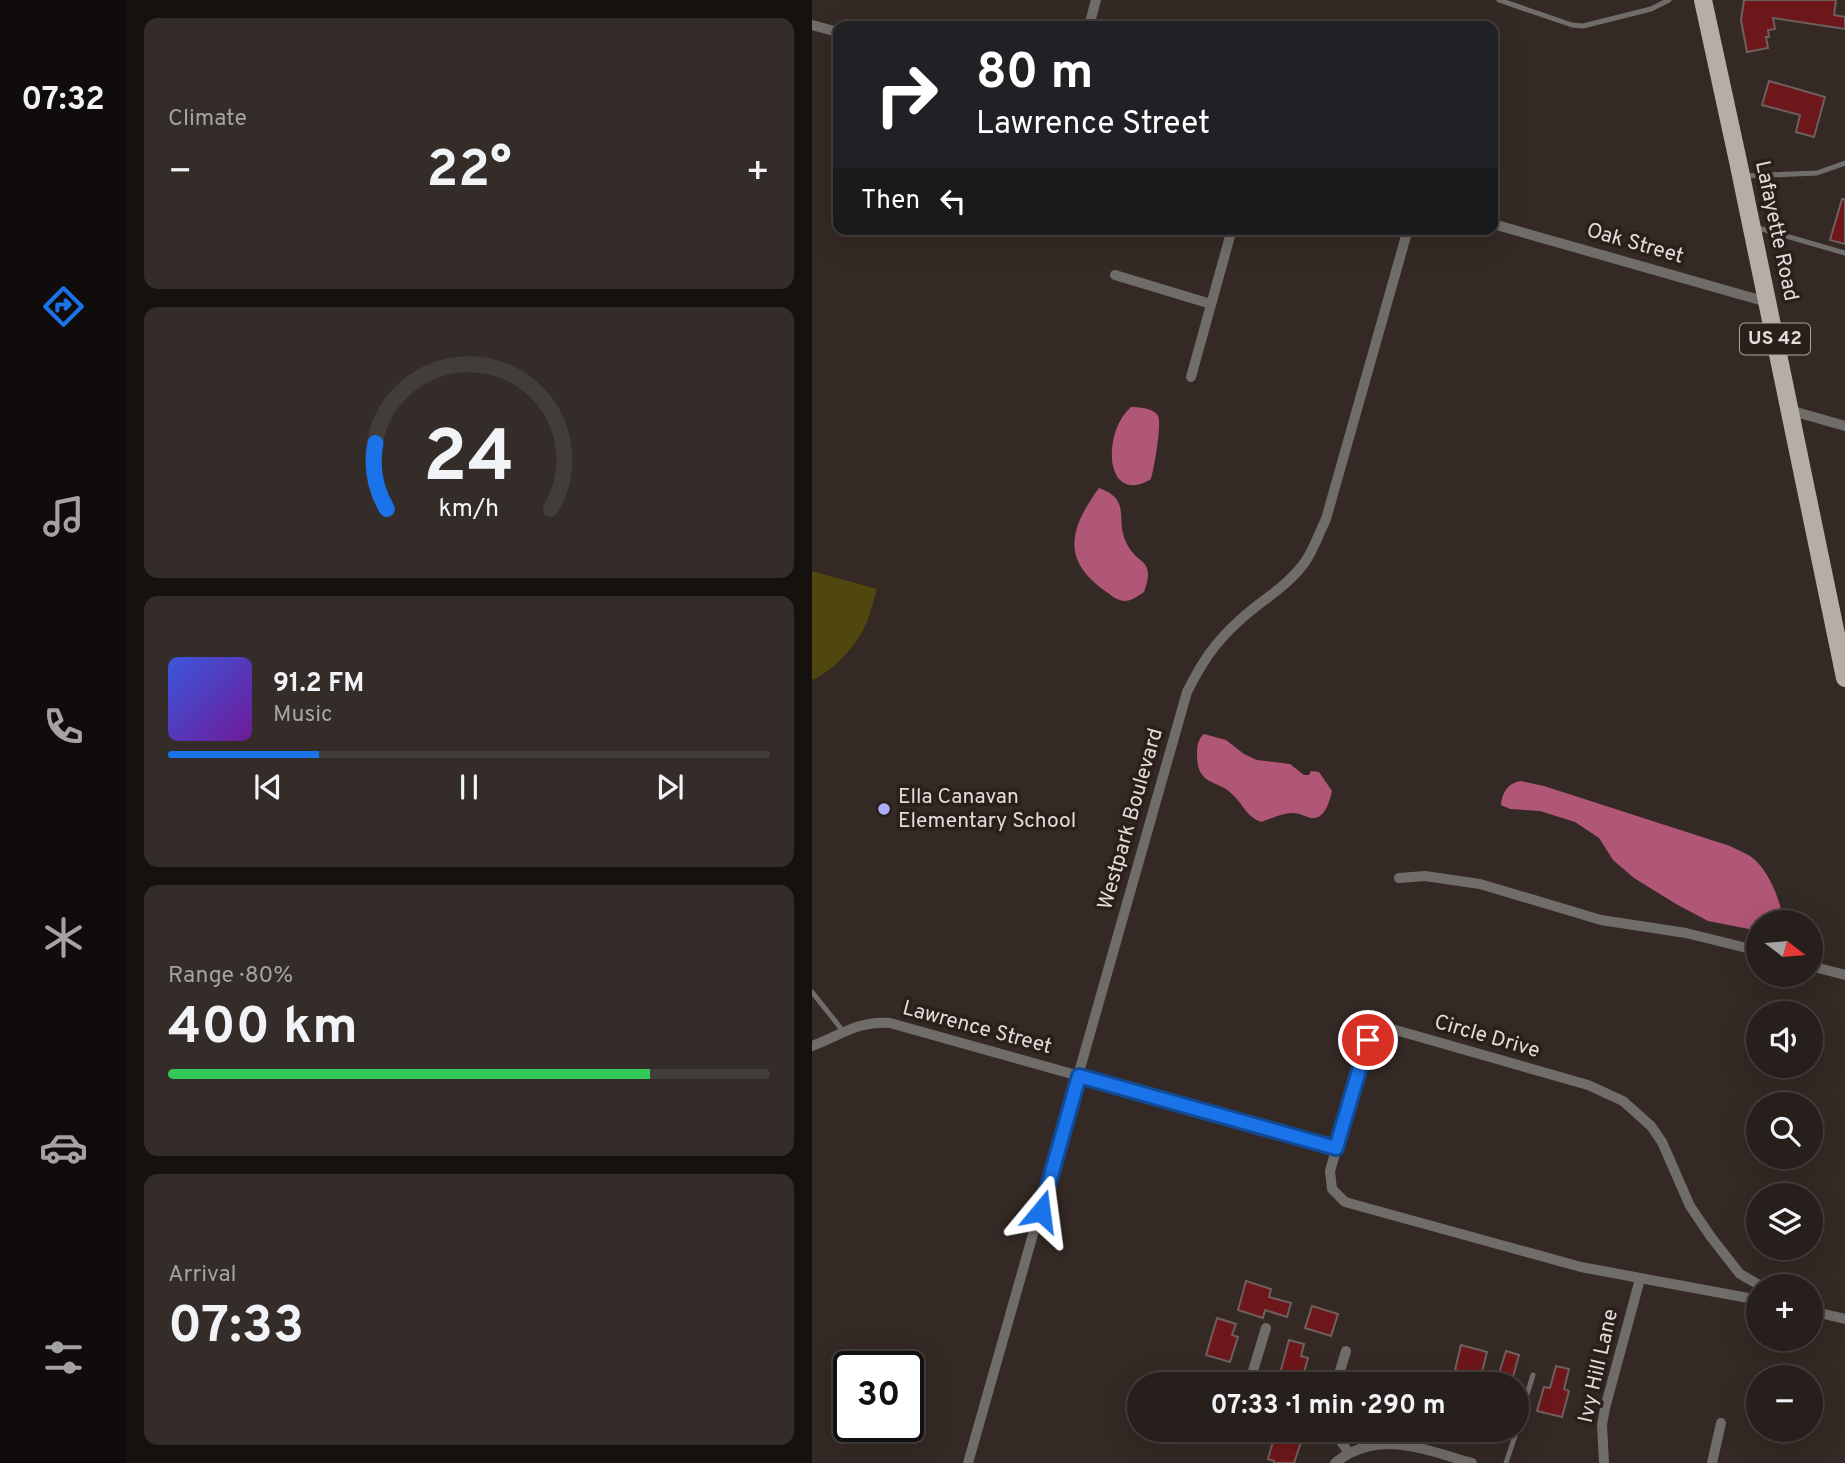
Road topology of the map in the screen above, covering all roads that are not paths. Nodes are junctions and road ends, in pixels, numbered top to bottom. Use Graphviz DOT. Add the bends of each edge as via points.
graph roads {
  1 [pos="1096,0"];
  2 [pos="1499,0"];
  3 [pos="1669,0"];
  4 [pos="1703,0"];
  5 [pos="1090,21"];
  6 [pos="812,25"];
  7 [pos="833,31"];
  8 [pos="1845,163"];
  9 [pos="1741,176"];
  10 [pos="1498,225"];
  11 [pos="1752,226"];
  12 [pos="1230,235"];
  13 [pos="1406,235"];
  14 [pos="1845,253"];
  15 [pos="1115,275"];
  16 [pos="1767,302"];
  17 [pos="1211,304"];
  18 [pos="1191,377"];
  19 [pos="1789,410"];
  20 [pos="1845,426"];
  21 [pos="1845,678"];
  22 [pos="1399,878"];
  23 [pos="1746,948"];
  24 [pos="1824,969"];
  25 [pos="1845,975"];
  26 [pos="812,992"];
  27 [pos="843,1031"];
  28 [pos="812,1046"];
  29 [pos="1079,1076"];
  30 [pos="1336,1148"];
  31 [pos="1746,1277"];
  32 [pos="1640,1279"];
  33 [pos="1746,1298"];
  34 [pos="1823,1314"];
  35 [pos="1845,1319"];
  36 [pos="1266,1328"];
  37 [pos="1346,1351"];
  38 [pos="1253,1372"];
  39 [pos="1340,1372"];
  40 [pos="1533,1375"];
  41 [pos="1529,1388"];
  42 [pos="1721,1423"];
  43 [pos="1341,1442"];
  44 [pos="1513,1442"];
  45 [pos="1349,1453"];
  46 [pos="968,1463"];
  47 [pos="1335,1463"];
  48 [pos="1472,1463"];
  49 [pos="1506,1463"];
  50 [pos="1604,1463"];
  51 [pos="1712,1463"];
  1 -- 5 [label="street"];
  2 -- 3 [label="lane" via="1583,26"];
  4 -- 9 [label="main road, Lafayette Road / US 42"];
  6 -- 7 [label="street"];
  8 -- 9 [label="lane" via="1817,173"];
  9 -- 11 [label="main road, Lafayette Road / US 42"];
  10 -- 16 [label="street, Oak Street"];
  11 -- 14 [label="lane"];
  11 -- 16 [label="main road, Lafayette Road / US 42"];
  12 -- 17 [label="street"];
  13 -- 29 [label="street, Westpark Boulevard" via="1326,519 1305,562 1277,592 1223,636 1206,655 1187,692"];
  15 -- 17 [label="street"];
  16 -- 19 [label="main road, Lafayette Road / US 42"];
  17 -- 18 [label="street"];
  19 -- 20 [label="street"];
  19 -- 21 [label="main road, Lafayette Road / US 42"];
  22 -- 23 [label="street" via="1424,876 1480,884 1601,920"];
  24 -- 25 [label="street"];
  26 -- 27 [label="lane"];
  27 -- 28 [label="street, Lawrence Street"];
  27 -- 29 [label="street, Lawrence Street" via="873,1022 890,1023"];
  29 -- 30 [label="street, Lawrence Street"];
  29 -- 46 [label="street, Westpark Boulevard"];
  30 -- 31 [label="street, Circle Drive" via="1364,1048 1374,1033 1382,1030 1392,1029 1588,1085 1623,1101 1651,1126 1690,1206"];
  30 -- 32 [label="street, Circle Drive" via="1329,1181 1345,1202 1581,1268"];
  32 -- 33 [label="street, Circle Drive"];
  32 -- 50 [label="street, Ivy Hill Lane" via="1605,1408"];
  34 -- 35 [label="street"];
  36 -- 38 [label="street"];
  37 -- 39 [label="street"];
  40 -- 41 [label="lane"];
  42 -- 51 [label="street"];
  43 -- 45 [label="street"];
  44 -- 49 [label="lane"];
  45 -- 47 [label="street"];
  45 -- 48 [label="street" via="1398,1443"];
}
